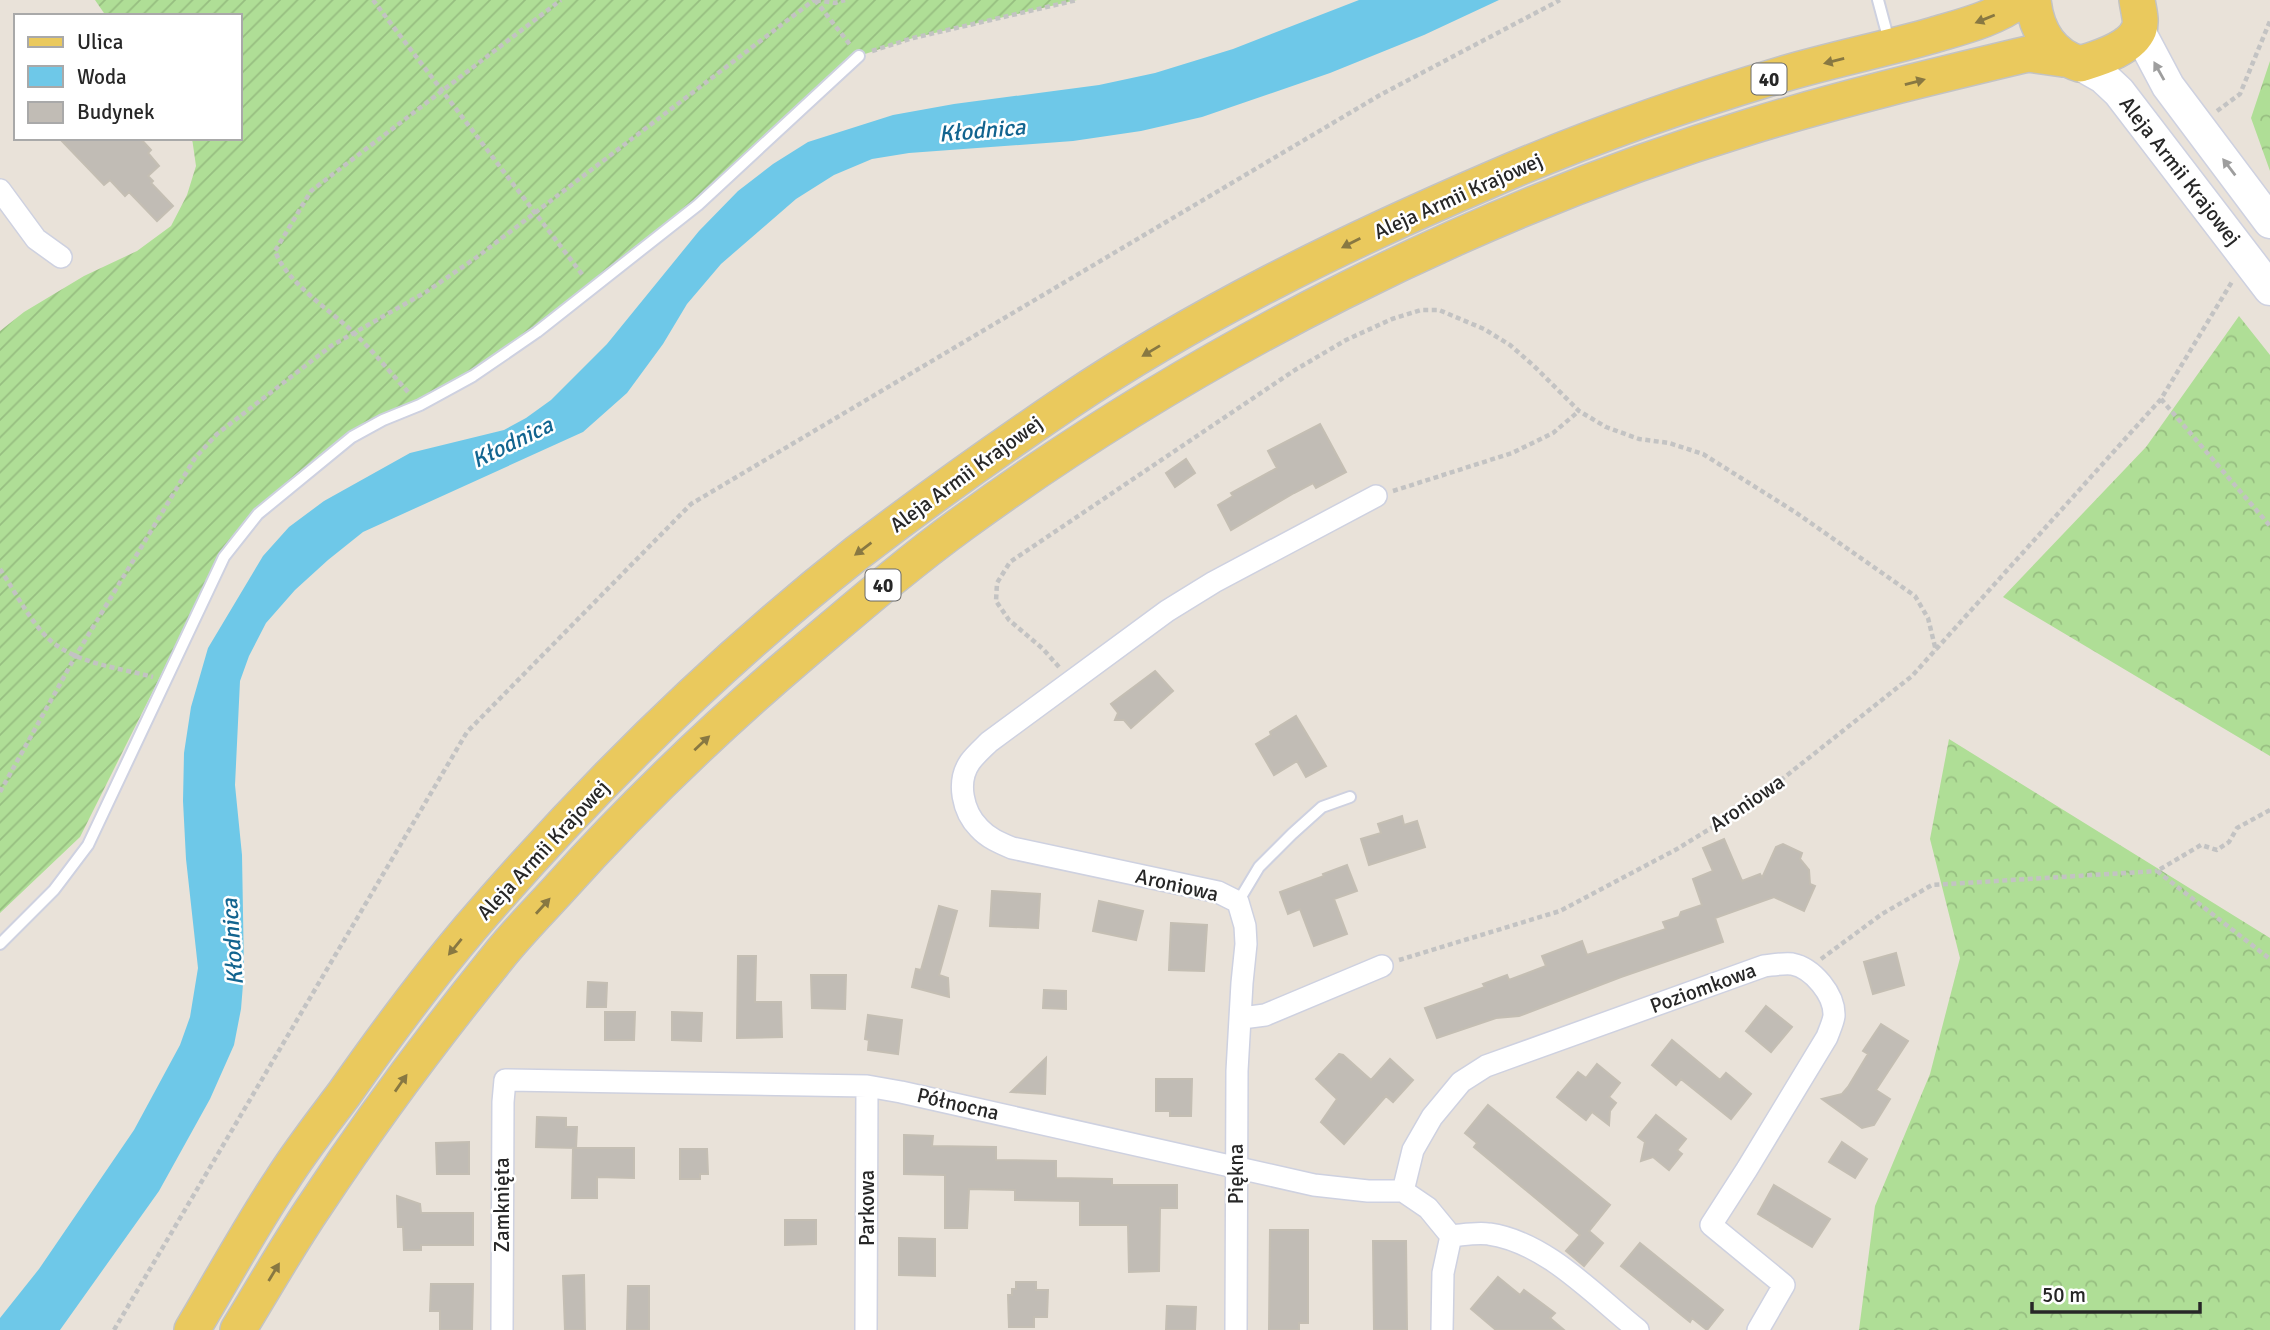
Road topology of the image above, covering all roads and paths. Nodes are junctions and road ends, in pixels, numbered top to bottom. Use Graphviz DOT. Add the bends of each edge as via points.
graph roads {
  1 [pos="373,0"];
  2 [pos="561,0"];
  3 [pos="815,0"];
  4 [pos="845,0"];
  5 [pos="1077,0"];
  6 [pos="1560,0"];
  7 [pos="1878,0"];
  8 [pos="2020,0"];
  9 [pos="2034,0"];
  10 [pos="2138,13"];
  11 [pos="2270,21"];
  12 [pos="1891,47"];
  13 [pos="859,55"];
  14 [pos="2072,61"];
  15 [pos="443,90"];
  16 [pos="2240,94"];
  17 [pos="0,190"];
  18 [pos="536,214"];
  19 [pos="2270,222"];
  20 [pos="61,257"];
  21 [pos="2247,258"];
  22 [pos="593,289"];
  23 [pos="2270,289"];
  24 [pos="355,334"];
  25 [pos="2161,398"];
  26 [pos="420,405"];
  27 [pos="1579,411"];
  28 [pos="1376,496"];
  29 [pos="2270,526"];
  30 [pos="0,569"];
  31 [pos="1936,652"];
  32 [pos="75,657"];
  33 [pos="167,680"];
  34 [pos="1070,681"];
  35 [pos="0,792"];
  36 [pos="1350,797"];
  37 [pos="2270,810"];
  38 [pos="2157,871"];
  39 [pos="1238,902"];
  40 [pos="0,944"];
  41 [pos="2270,959"];
  42 [pos="1382,965"];
  43 [pos="1808,972"];
  44 [pos="1242,1018"];
  45 [pos="505,1080"];
  46 [pos="867,1086"];
  47 [pos="1236,1167"];
  48 [pos="1403,1191"];
  49 [pos="1451,1236"];
  50 [pos="114,1330"];
  51 [pos="192,1330"];
  52 [pos="239,1330"];
  53 [pos="502,1330"];
  54 [pos="866,1330"];
  55 [pos="1236,1330"];
  56 [pos="1442,1330"];
  57 [pos="1638,1330"];
  58 [pos="1758,1330"];
  1 -- 15 [label="path"];
  2 -- 15 [label="path"];
  3 -- 4 [label="path"];
  3 -- 13 [label="path"];
  3 -- 18 [label="path"];
  5 -- 13 [label="path"];
  6 -- 50 [label="path" via="1380,94 691,504 467,732"];
  7 -- 12 [label="lane"];
  8 -- 12 [label="main road, Aleja Armii Krajowej / 40, one-way" via="1981,21"];
  9 -- 14 [label="main road" via="2040,29 2053,47"];
  10 -- 14 [label="main road, 40" via="2129,41 2116,50"];
  19 -- 10 [label="main road, Aleja Armii Krajowej, one-way" via="2168,86 2142,37"];
  11 -- 16 [label="path"];
  12 -- 51 [label="main road, Aleja Armii Krajowej / 40, one-way" via="1682,106 1408,215 1218,312 1070,401 855,555 720,670 557,832 469,929 393,1025 282,1180"];
  13 -- 22 [label="lane" via="698,205"];
  14 -- 21 [label="main road, Aleja Armii Krajowej" via="2103,77 2119,92"];
  52 -- 14 [label="main road, Aleja Armii Krajowej / 40, one-way" via="316,1204 501,953 592,852 746,702 963,523 1090,437 1236,349 1343,292 1518,212 1754,125 2028,54"];
  15 -- 18 [label="path"];
  15 -- 24 [label="path" via="311,191 275,250 290,275"];
  17 -- 20 [label="street" via="36,239"];
  18 -- 22 [label="path"];
  18 -- 24 [label="path" via="426,292"];
  21 -- 23 [label="main road, Aleja Armii Krajowej"];
  21 -- 25 [label="path, Aroniowa"];
  22 -- 26 [label="lane" via="473,376"];
  24 -- 26 [label="path"];
  24 -- 32 [label="path" via="331,346 259,400 195,457"];
  25 -- 29 [label="path"];
  25 -- 31 [label="path, Aroniowa"];
  26 -- 33 [label="lane" via="352,437 258,514 225,557"];
  27 -- 28 [label="path" via="1553,433 1512,453"];
  27 -- 31 [label="path" via="1606,428 1703,454 1795,512 1915,596 1928,618"];
  27 -- 34 [label="path" via="1510,345 1439,310 1392,319 1346,340 1010,562 997,583 996,601 1009,621 1043,649"];
  28 -- 34 [label="street, Aroniowa" via="1214,582"];
  30 -- 32 [label="path" via="42,633"];
  31 -- 42 [label="path, Aroniowa" via="1752,803 1677,849 1560,911"];
  32 -- 33 [label="path"];
  32 -- 35 [label="path"];
  33 -- 40 [label="lane" via="88,845 54,890"];
  34 -- 39 [label="street, Aroniowa" via="969,762 962,793 978,828 1012,848 1218,892"];
  36 -- 39 [label="lane" via="1322,807 1292,834 1259,867"];
  37 -- 38 [label="path" via="2237,828 2217,850 2201,845"];
  38 -- 41 [label="path"];
  38 -- 43 [label="path" via="1932,886 1882,914"];
  39 -- 44 [label="street, Aroniowa" via="1246,944"];
  42 -- 44 [label="street" via="1265,1015"];
  43 -- 48 [label="street, Poziomkowa" via="1792,964 1764,966 1486,1066 1461,1082 1433,1117 1413,1150"];
  43 -- 58 [label="street" via="1821,983 1832,1004 1834,1017 1827,1037 1710,1224 1784,1285"];
  44 -- 47 [label="street, Piękna"];
  45 -- 46 [label="street, Północna"];
  45 -- 53 [label="street, Zamknięta"];
  46 -- 47 [label="street, Północna"];
  46 -- 54 [label="street, Parkowa"];
  47 -- 48 [label="street, Północna" via="1314,1185"];
  47 -- 55 [label="street, Piękna"];
  48 -- 49 [label="street" via="1428,1208"];
  49 -- 56 [label="street" via="1443,1273"];
  49 -- 57 [label="street" via="1485,1233 1534,1248"];
}
